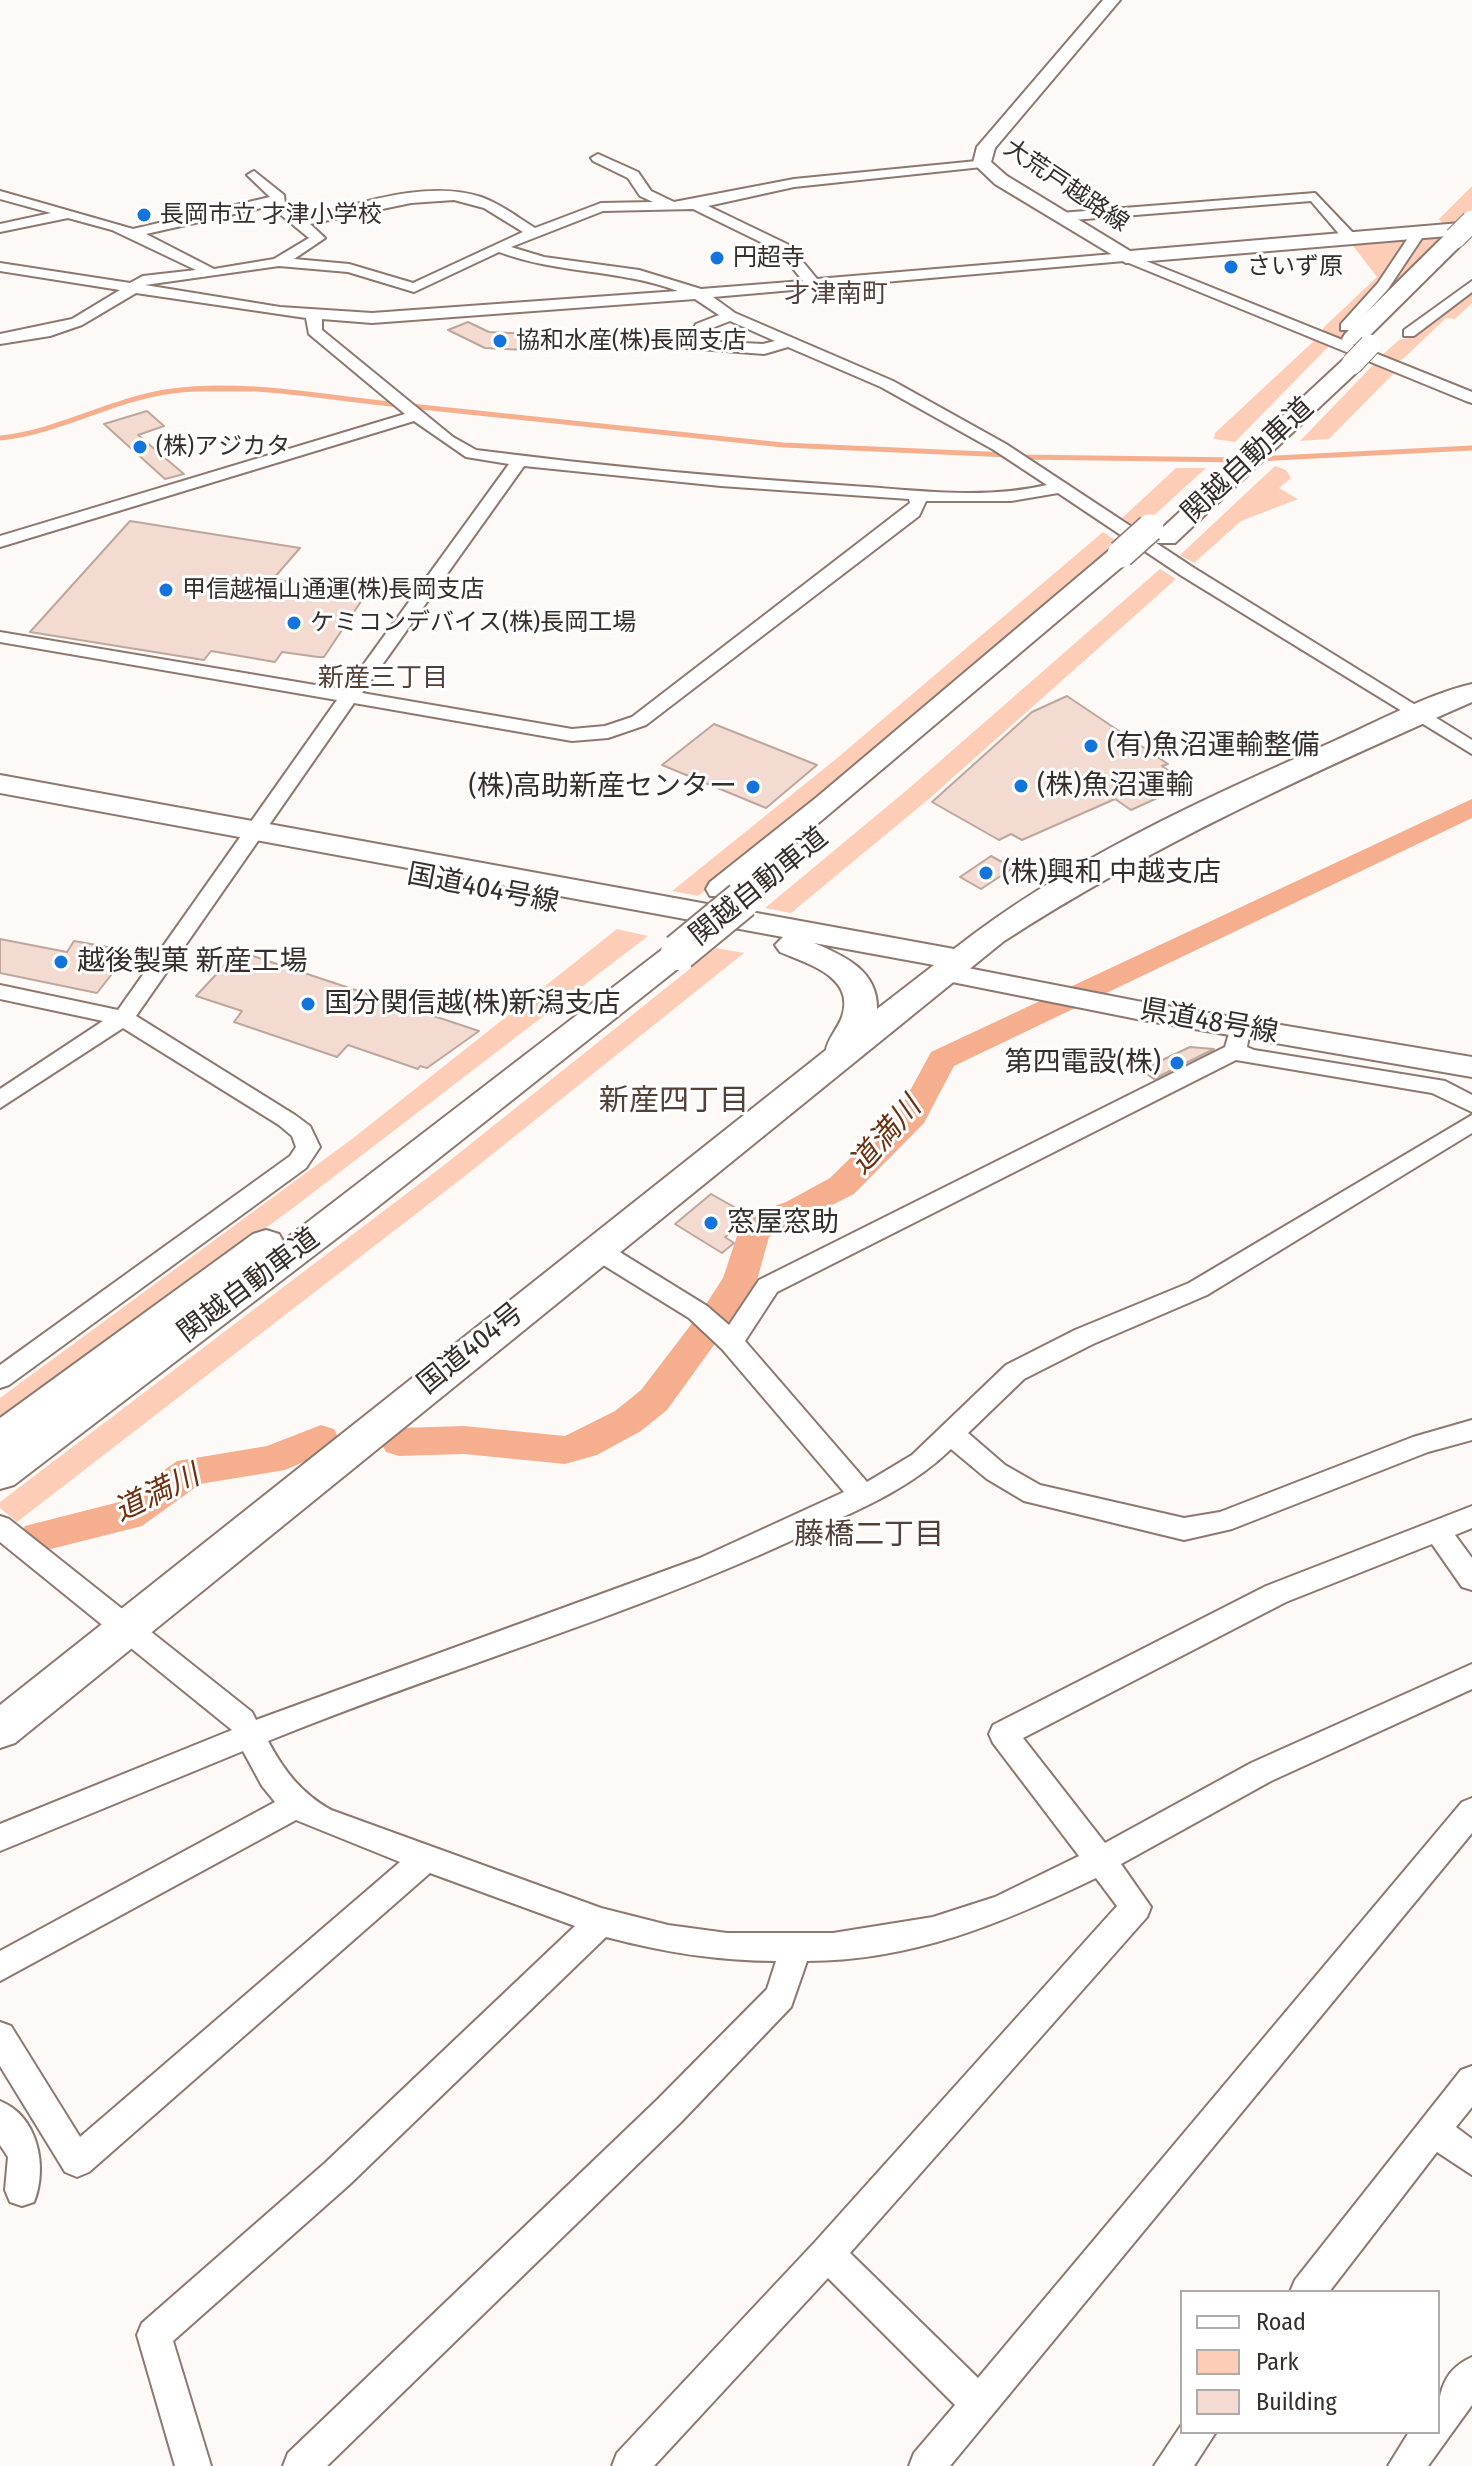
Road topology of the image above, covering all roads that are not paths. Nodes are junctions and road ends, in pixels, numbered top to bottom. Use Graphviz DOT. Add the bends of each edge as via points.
graph roads {
  1 [pos="1112,0"];
  2 [pos="598,158"];
  3 [pos="982,163"];
  4 [pos="254,175"];
  5 [pos="0,195"];
  6 [pos="279,203"];
  7 [pos="696,205"];
  8 [pos="673,207"];
  9 [pos="70,214"];
  10 [pos="1060,217"];
  11 [pos="1472,221"];
  12 [pos="302,222"];
  13 [pos="0,228"];
  14 [pos="533,232"];
  15 [pos="1419,232"];
  16 [pos="133,233"];
  17 [pos="1466,237"];
  18 [pos="1350,238"];
  19 [pos="498,247"];
  20 [pos="1126,257"];
  21 [pos="279,262"];
  22 [pos="0,267"];
  23 [pos="211,273"];
  24 [pos="811,282"];
  25 [pos="1472,285"];
  26 [pos="134,287"];
  27 [pos="692,291"];
  28 [pos="314,315"];
  29 [pos="730,316"];
  30 [pos="1409,333"];
  31 [pos="1356,337"];
  32 [pos="0,339"];
  33 [pos="787,342"];
  34 [pos="1343,360"];
  35 [pos="1472,398"];
  36 [pos="417,415"];
  37 [pos="521,459"];
  38 [pos="1228,467"];
  39 [pos="1058,488"];
  40 [pos="917,497"];
  41 [pos="0,542"];
  42 [pos="0,637"];
  43 [pos="1472,692"];
  44 [pos="351,696"];
  45 [pos="1417,716"];
  46 [pos="1472,748"];
  47 [pos="0,784"];
  48 [pos="0,795"];
  49 [pos="250,836"];
  50 [pos="791,945"];
  51 [pos="665,949"];
  52 [pos="954,966"];
  53 [pos="0,992"];
  54 [pos="123,1018"];
  55 [pos="1237,1039"];
  56 [pos="1472,1057"];
  57 [pos="828,1066"];
  58 [pos="1472,1067"];
  59 [pos="0,1100"];
  60 [pos="1472,1104"];
  61 [pos="1472,1123"];
  62 [pos="596,1249"];
  63 [pos="731,1342"];
  64 [pos="0,1378"];
  65 [pos="1472,1430"];
  66 [pos="953,1435"];
  67 [pos="0,1439"];
  68 [pos="0,1474"];
  69 [pos="862,1495"];
  70 [pos="1472,1517"];
  71 [pos="0,1527"];
  72 [pos="1436,1529"];
  73 [pos="1472,1579"];
  74 [pos="125,1630"];
  75 [pos="1472,1676"];
  76 [pos="0,1730"];
  77 [pos="251,1736"];
  78 [pos="296,1805"];
  79 [pos="1472,1811"];
  80 [pos="0,1838"];
  81 [pos="426,1858"];
  82 [pos="1100,1861"];
  83 [pos="601,1922"];
  84 [pos="796,1948"];
  85 [pos="0,1967"];
  86 [pos="0,2037"];
  87 [pos="1472,2081"];
  88 [pos="0,2117"];
  89 [pos="1434,2130"];
  90 [pos="1472,2159"];
  91 [pos="22,2190"];
  92 [pos="827,2254"];
  93 [pos="1309,2290"];
  94 [pos="1472,2375"];
  95 [pos="979,2404"];
  96 [pos="1440,2419"];
  97 [pos="1196,2434"];
  98 [pos="1430,2434"];
  99 [pos="193,2466"];
  100 [pos="301,2466"];
  101 [pos="630,2466"];
  102 [pos="927,2466"];
  103 [pos="1172,2466"];
  104 [pos="1406,2466"];
  1 -- 3 [label="main road, 大荒戸越路線" via="997,132"];
  2 -- 8 [label="street" via="636,178 645,193"];
  3 -- 7 [label="street" via="794,183"];
  3 -- 10 [label="main road, 大荒戸越路線"];
  4 -- 6 [label="street"];
  5 -- 9 [label="street"];
  6 -- 12 [label="street"];
  6 -- 16 [label="street"];
  7 -- 8 [label="street"];
  7 -- 24 [label="street" via="784,248"];
  8 -- 14 [label="street" via="601,207"];
  9 -- 13 [label="street"];
  9 -- 16 [label="street"];
  10 -- 18 [label="street" via="1315,197"];
  10 -- 20 [label="main road, 大荒戸越路線"];
  11 -- 17 [label="highway, 関越自動車道, bridge"];
  12 -- 14 [label="street" via="450,196 481,202"];
  12 -- 21 [label="street" via="317,241"];
  14 -- 19 [label="street"];
  15 -- 17 [label="main road, 大荒戸越路線"];
  15 -- 18 [label="main road, 大荒戸越路線"];
  15 -- 31 [label="street"];
  16 -- 23 [label="street"];
  17 -- 31 [label="highway, 関越自動車道"];
  18 -- 20 [label="main road, 大荒戸越路線"];
  19 -- 21 [label="street" via="408,289 349,268"];
  19 -- 27 [label="street" via="539,260 633,273"];
  20 -- 24 [label="street"];
  20 -- 35 [label="street"];
  21 -- 23 [label="street"];
  22 -- 26 [label="street"];
  23 -- 26 [label="street" via="143,280"];
  24 -- 27 [label="street"];
  25 -- 30 [label="street"];
  26 -- 28 [label="street"];
  26 -- 32 [label="street" via="69,325"];
  27 -- 28 [label="street" via="422,316"];
  27 -- 29 [label="street"];
  28 -- 36 [label="street" via="314,331"];
  29 -- 33 [label="street"];
  29 -- 33 [label="street" via="701,327 692,345 764,349"];
  31 -- 34 [label="highway, 関越自動車道, bridge"];
  33 -- 39 [label="street" via="914,398 1000,447"];
  34 -- 38 [label="highway, 関越自動車道" via="1251,436"];
  34 -- 38 [label="highway, 関越自動車道" via="1276,435"];
  36 -- 37 [label="street" via="463,451"];
  36 -- 41 [label="street"];
  37 -- 40 [label="street"];
  37 -- 44 [label="street"];
  38 -- 51 [label="highway, 関越自動車道, bridge" via="863,802"];
  39 -- 40 [label="street" via="1008,497"];
  39 -- 45 [label="street"];
  40 -- 44 [label="street" via="904,519 624,728 572,735"];
  42 -- 44 [label="street"];
  43 -- 45 [label="highway"];
  44 -- 49 [label="street"];
  45 -- 46 [label="street"];
  45 -- 52 [label="highway" via="1119,856 1043,900"];
  47 -- 49 [label="highway, 国道404号線"];
  48 -- 49 [label="highway, 国道404号線"];
  49 -- 50 [label="highway, 国道404号線" via="633,919"];
  49 -- 52 [label="highway, 国道404号線"];
  49 -- 54 [label="street"];
  50 -- 52 [label="highway, 国道404号線"];
  50 -- 57 [label="highway" via="829,961 860,990 861,1018"];
  51 -- 67 [label="highway, 関越自動車道"];
  51 -- 68 [label="highway, 関越自動車道" via="358,1203"];
  52 -- 55 [label="main road, 県道48号線"];
  52 -- 56 [label="main road"];
  52 -- 57 [label="highway, 国道404号"];
  53 -- 54 [label="street"];
  54 -- 59 [label="street"];
  54 -- 64 [label="street" via="287,1120 302,1132 308,1147 298,1162"];
  55 -- 58 [label="main road, 県道48号線"];
  55 -- 60 [label="street" via="1250,1057 1437,1086"];
  55 -- 63 [label="street" via="768,1286"];
  57 -- 62 [label="highway, 国道404号"];
  61 -- 66 [label="street" via="1198,1289 1015,1372"];
  62 -- 63 [label="street" via="698,1312"];
  62 -- 74 [label="highway, 国道404号"];
  63 -- 69 [label="street"];
  65 -- 66 [label="street" via="1411,1447 1214,1525 1184,1529 1033,1494 996,1472"];
  66 -- 69 [label="street" via="921,1462"];
  69 -- 77 [label="street" via="710,1566"];
  70 -- 72 [label="street"];
  71 -- 74 [label="street"];
  72 -- 73 [label="street"];
  72 -- 82 [label="street" via="1276,1594 1003,1734"];
  74 -- 76 [label="highway, 国道404号"];
  74 -- 77 [label="street" via="220,1702"];
  75 -- 82 [label="street" via="1261,1772"];
  77 -- 78 [label="street" via="272,1777"];
  77 -- 80 [label="street"];
  78 -- 81 [label="street"];
  78 -- 85 [label="street"];
  79 -- 95 [label="street"];
  81 -- 83 [label="street"];
  81 -- 86 [label="street" via="77,2161"];
  82 -- 84 [label="street" via="1038,1894 966,1922 882,1940"];
  82 -- 92 [label="street" via="1136,1907"];
  83 -- 84 [label="street" via="727,1947"];
  83 -- 99 [label="street" via="337,2174 154,2335"];
  84 -- 100 [label="street" via="780,1997"];
  87 -- 89 [label="street"];
  88 -- 91 [label="street" via="25,2153"];
  89 -- 90 [label="street"];
  89 -- 93 [label="street"];
  92 -- 95 [label="street"];
  92 -- 101 [label="street"];
  94 -- 96 [label="street"];
  95 -- 102 [label="street"];
  97 -- 103 [label="street"];
  98 -- 104 [label="street"];
}
